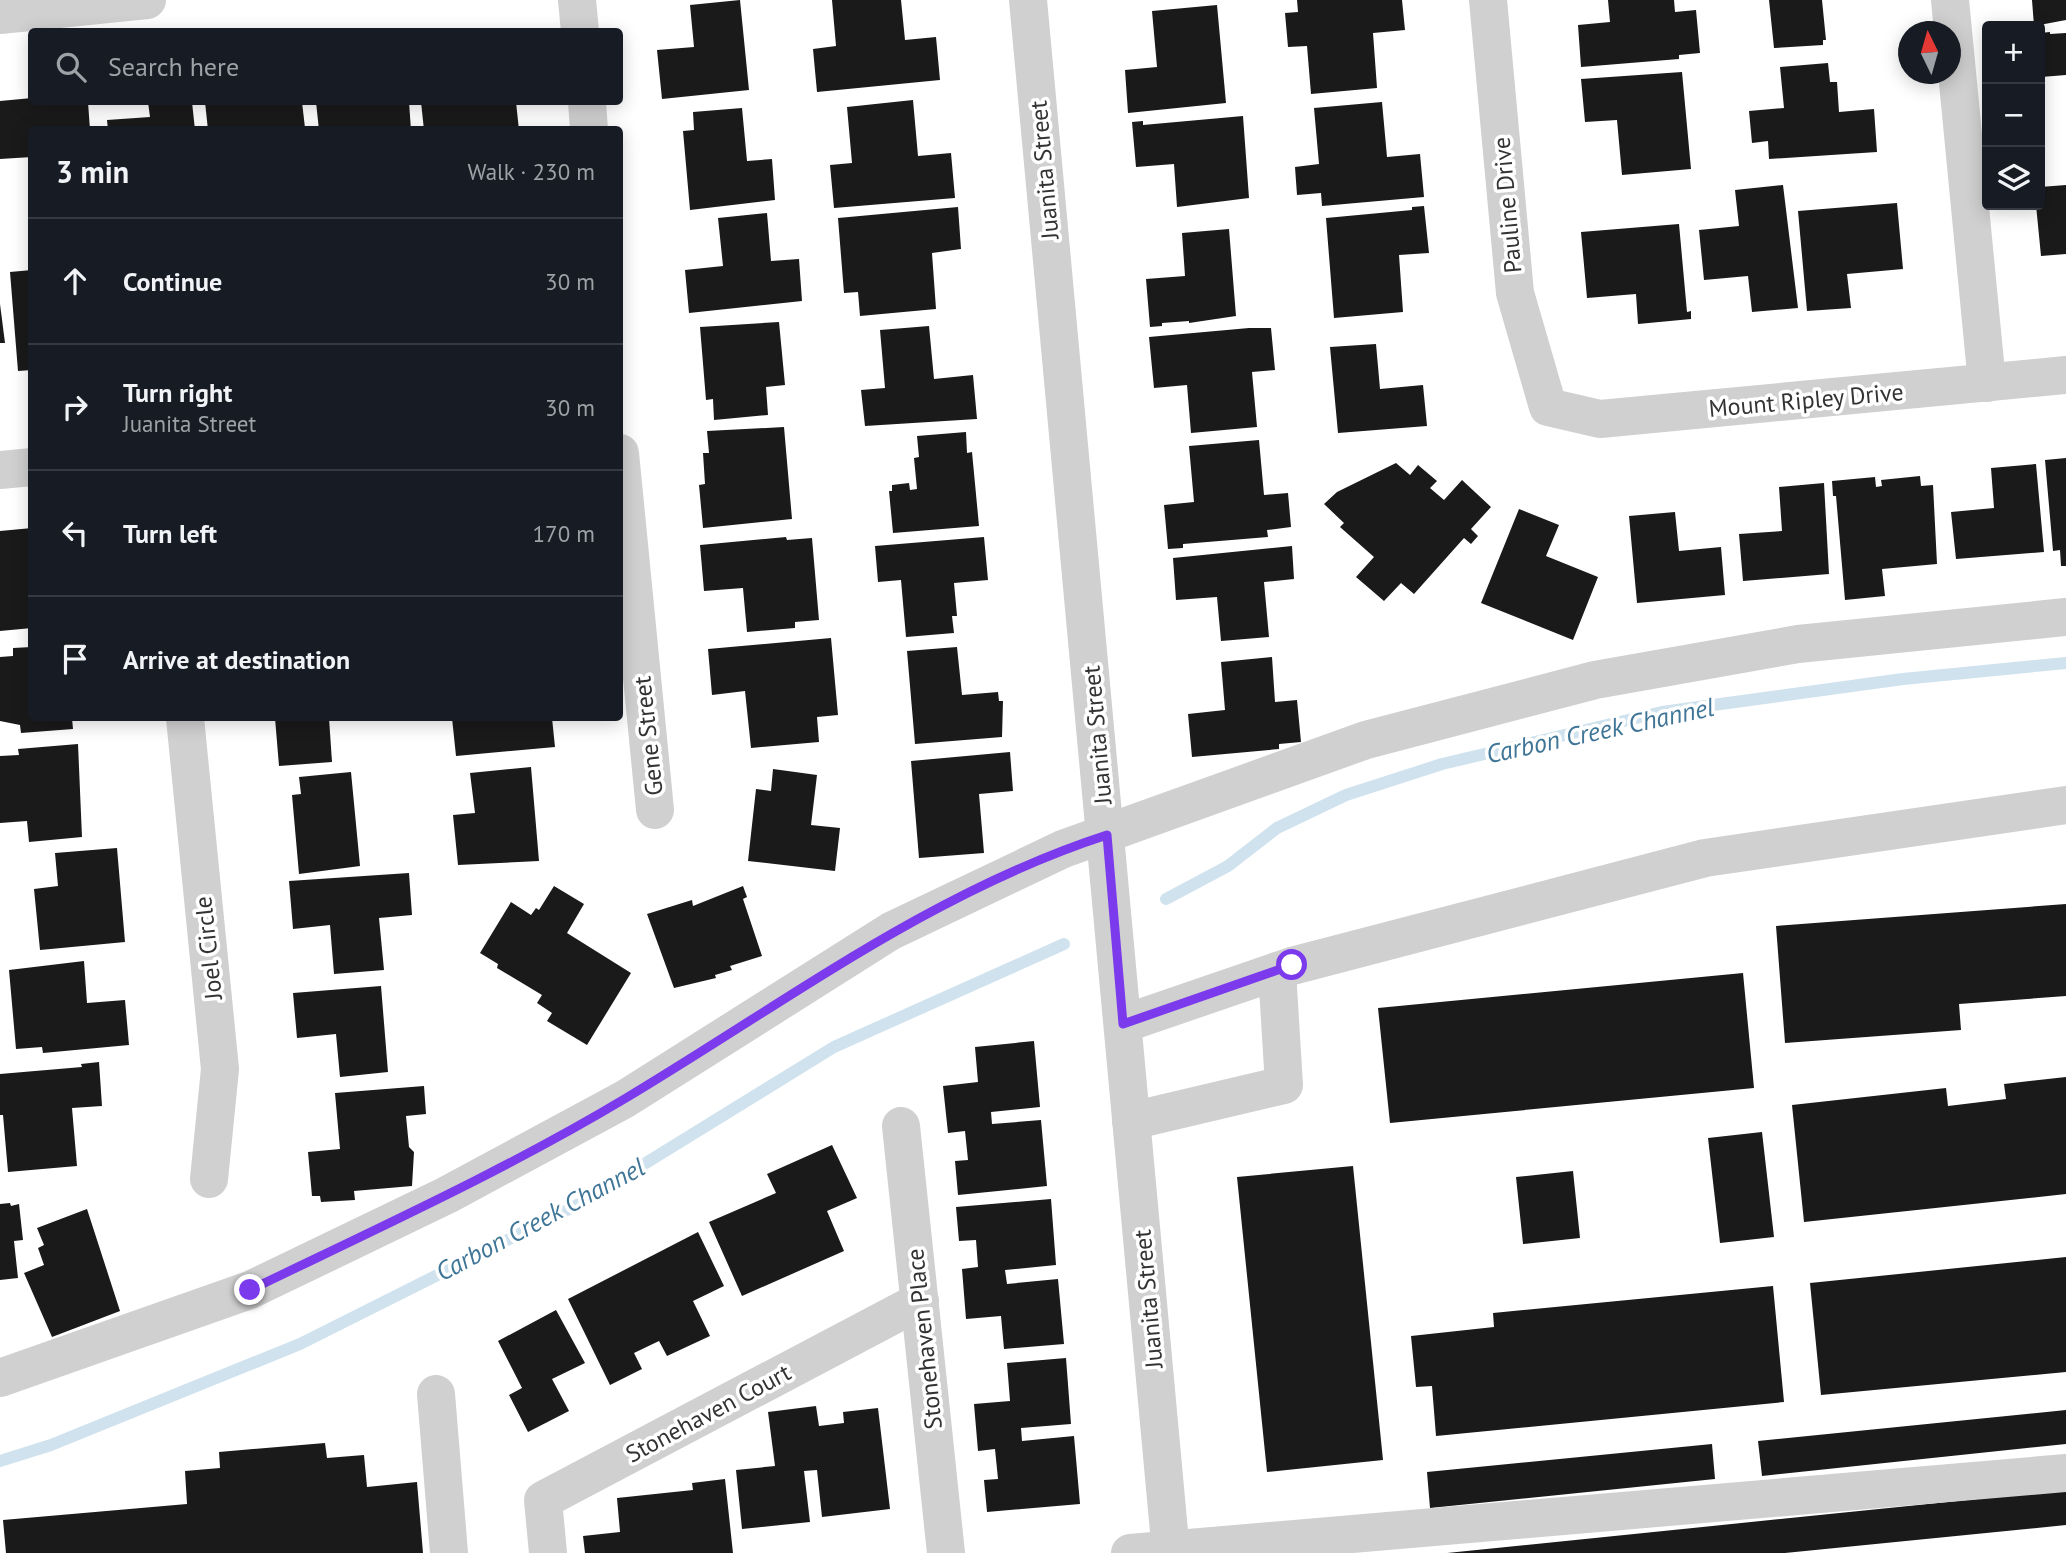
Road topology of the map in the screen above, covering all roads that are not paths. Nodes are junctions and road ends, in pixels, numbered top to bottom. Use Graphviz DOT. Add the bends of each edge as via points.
graph roads {
  1 [pos="147,0"];
  2 [pos="577,0"];
  3 [pos="1028,0"];
  4 [pos="1488,0"];
  5 [pos="1950,0"];
  6 [pos="0,15"];
  7 [pos="580,28"];
  8 [pos="587,105"];
  9 [pos="589,126"];
  10 [pos="2066,375"];
  11 [pos="1987,383"];
  12 [pos="1548,407"];
  13 [pos="28,467"];
  14 [pos="0,470"];
  15 [pos="623,484"];
  16 [pos="2066,617"];
  17 [pos="185,721"];
  18 [pos="2066,805"];
  19 [pos="655,810"];
  20 [pos="1107,835"];
  21 [pos="1278,971"];
  22 [pos="1123,1024"];
  23 [pos="1131,1121"];
  24 [pos="901,1126"];
  25 [pos="209,1179"];
  26 [pos="919,1301"];
  27 [pos="0,1378"];
  28 [pos="436,1394"];
  29 [pos="2066,1473"];
  30 [pos="1171,1551"];
  31 [pos="449,1553"];
  32 [pos="548,1553"];
  33 [pos="946,1553"];
  34 [pos="1130,1553"];
  1 -- 6 [label="street"];
  2 -- 7 [label="street"];
  3 -- 20 [label="street, Juanita Street"];
  4 -- 12 [label="street, Pauline Drive" via="1515,293"];
  5 -- 11 [label="street"];
  8 -- 9 [label="street"];
  10 -- 11 [label="street, Mount Ripley Drive"];
  11 -- 12 [label="street, Mount Ripley Drive" via="1600,419"];
  13 -- 14 [label="street"];
  15 -- 19 [label="street, Gene Street"];
  16 -- 20 [label="street" via="1798,644 1595,680 1366,740"];
  17 -- 25 [label="street, Joel Circle" via="220,1069"];
  18 -- 21 [label="street" via="1705,858"];
  20 -- 22 [label="street, Juanita Street"];
  20 -- 27 [label="street" via="1063,849 891,931 625,1099 447,1195 250,1290"];
  21 -- 22 [label="street"];
  21 -- 23 [label="street" via="1284,1085"];
  22 -- 23 [label="street, Juanita Street"];
  23 -- 30 [label="street, Juanita Street"];
  24 -- 26 [label="street, Stonehaven Place"];
  26 -- 32 [label="street, Stonehaven Court" via="543,1500"];
  26 -- 33 [label="street, Stonehaven Place"];
  28 -- 31 [label="street"];
  29 -- 30 [label="street"];
  30 -- 34 [label="street"];
}
